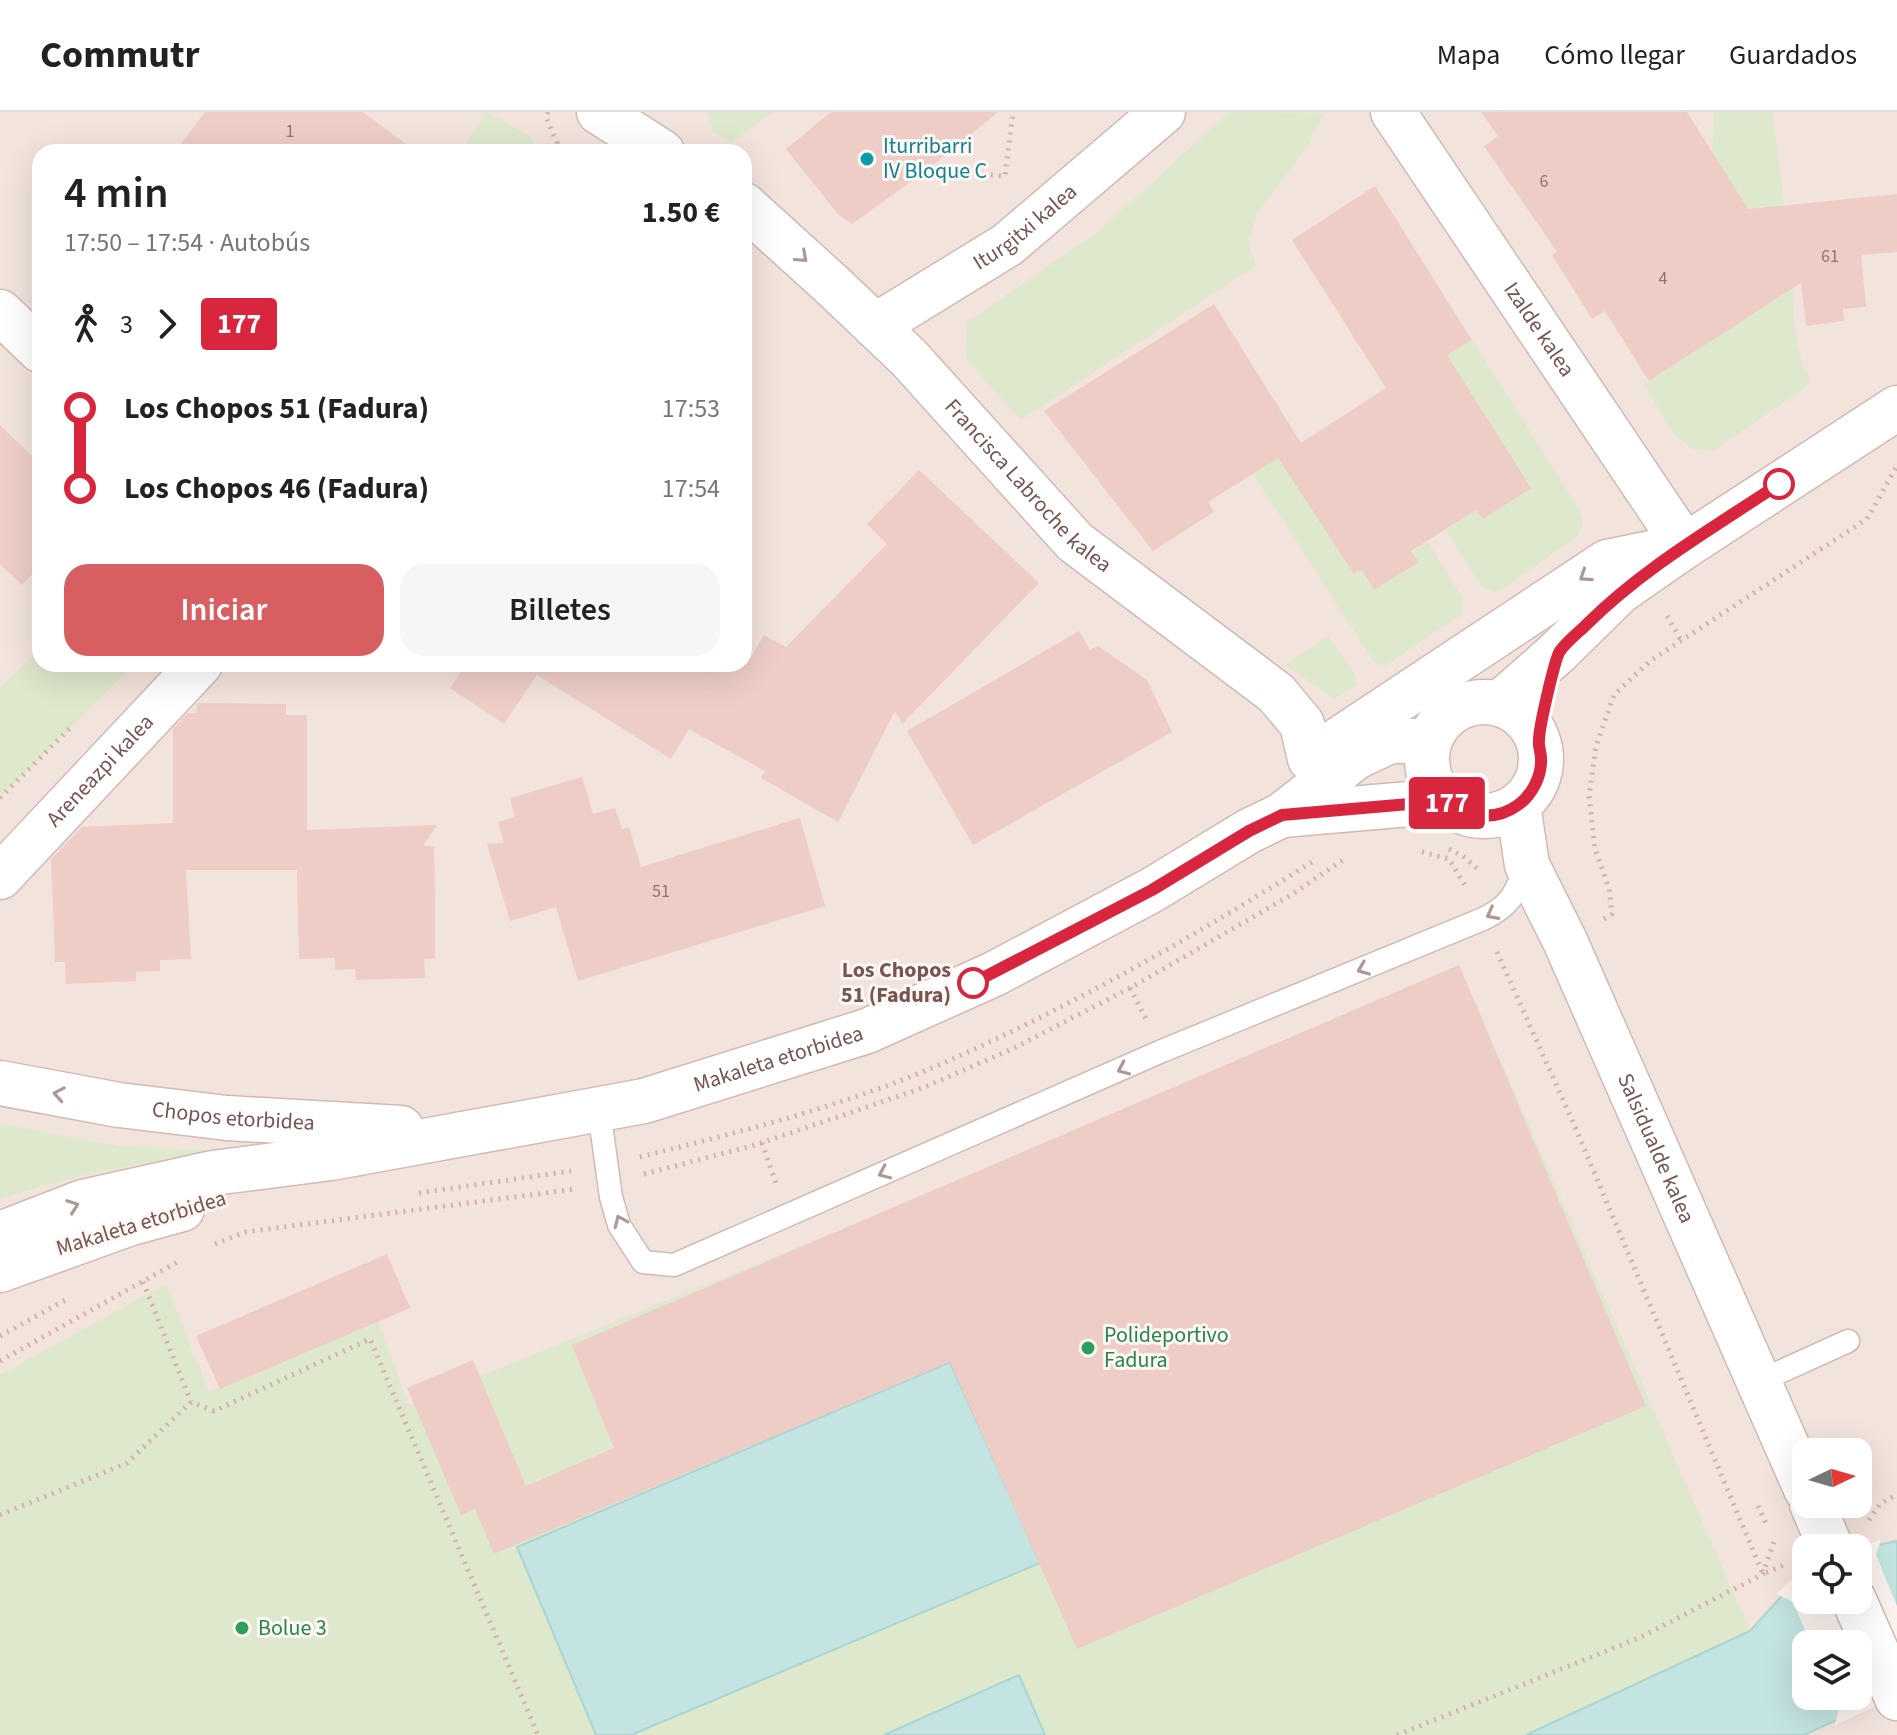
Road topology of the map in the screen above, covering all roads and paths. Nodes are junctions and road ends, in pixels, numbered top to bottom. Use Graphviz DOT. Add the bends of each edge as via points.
graph roads {
  1 [pos="548,112"];
  2 [pos="1013,112"];
  3 [pos="1163,112"];
  4 [pos="1393,112"];
  5 [pos="608,124"];
  6 [pos="556,144"];
  7 [pos="647,144"];
  8 [pos="927,170"];
  9 [pos="752,212"];
  10 [pos="0,312"];
  11 [pos="875,326"];
  12 [pos="32,342"];
  13 [pos="1897,408"];
  14 [pos="1896,467"];
  15 [pos="1685,546"];
  16 [pos="1558,652"];
  17 [pos="192,672"];
  18 [pos="1499,704"];
  19 [pos="81,717"];
  20 [pos="1428,741"];
  21 [pos="1538,741"];
  22 [pos="1310,759"];
  23 [pos="0,798"];
  24 [pos="1444,801"];
  25 [pos="1518,805"];
  26 [pos="1266,823"];
  27 [pos="1416,850"];
  28 [pos="1354,855"];
  29 [pos="1527,865"];
  30 [pos="0,877"];
  31 [pos="1483,919"];
  32 [pos="1594,925"];
  33 [pos="0,1083"];
  34 [pos="599,1110"];
  35 [pos="467,1133"];
  36 [pos="608,1183"];
  37 [pos="0,1234"];
  38 [pos="211,1246"];
  39 [pos="188,1257"];
  40 [pos="0,1270"];
  41 [pos="143,1282"];
  42 [pos="1848,1341"];
  43 [pos="0,1361"];
  44 [pos="1760,1381"];
  45 [pos="191,1402"];
  46 [pos="1792,1456"];
  47 [pos="1897,1494"];
  48 [pos="0,1515"];
  49 [pos="1823,1518"];
  50 [pos="1836,1534"];
  51 [pos="1849,1534"];
  52 [pos="1774,1542"];
  53 [pos="1763,1574"];
  54 [pos="1860,1614"];
  55 [pos="1897,1698"];
  56 [pos="538,1735"];
  57 [pos="1397,1735"];
  1 -- 6 [label="path"];
  2 -- 8 [label="path" via="1005,176"];
  3 -- 11 [label="street, Iturgitxi kalea" via="1007,245"];
  4 -- 15 [label="street, Izalde kalea"];
  5 -- 7 [label="street"];
  9 -- 11 [label="street, Francisca Labroche kalea, one-way"];
  10 -- 12 [label="street"];
  11 -- 22 [label="street, Francisca Labroche kalea" via="1075,542 1276,693 1302,724"];
  13 -- 15 [label="street"];
  14 -- 32 [label="path" via="1867,519 1650,661 1614,695 1596,746 1589,796 1595,849 1612,914"];
  15 -- 16 [label="street" via="1619,592"];
  15 -- 22 [label="street, one-way" via="1607,562"];
  16 -- 18 [label="street"];
  16 -- 21 [label="street"];
  17 -- 30 [label="street, Areneazpi kalea"];
  18 -- 20 [label="street" via="1463,706 1447,715"];
  18 -- 21 [label="street" via="1530,724"];
  19 -- 23 [label="path"];
  20 -- 24 [label="street" via="1433,785"];
  20 -- 26 [label="street, Makaleta etorbidea" via="1390,741 1356,757"];
  21 -- 25 [label="street" via="1539,776"];
  22 -- 26 [label="street" via="1262,796"];
  24 -- 25 [label="street" via="1481,816"];
  24 -- 26 [label="street"];
  25 -- 29 [label="street, Salsidualde kalea"];
  26 -- 34 [label="street, Makaleta etorbidea" via="994,974 867,1031 644,1101"];
  27 -- 31 [label="path" via="1449,859"];
  28 -- 36 [label="path" via="1130,988 1012,1049 925,1087 774,1139"];
  29 -- 31 [label="lane, one-way" via="1513,899"];
  29 -- 44 [label="street, Salsidualde kalea"];
  31 -- 36 [label="lane, one-way" via="1162,1051 674,1265 643,1262 619,1225"];
  31 -- 53 [label="path"];
  35 -- 33 [label="street, Chopos etorbidea, one-way" via="227,1118"];
  34 -- 35 [label="street, Makaleta etorbidea"];
  34 -- 36 [label="lane"];
  37 -- 35 [label="street, Makaleta etorbidea, one-way" via="83,1202 213,1173"];
  35 -- 40 [label="street, Makaleta etorbidea" via="379,1175 228,1196 131,1223"];
  36 -- 38 [label="path" via="245,1232"];
  39 -- 41 [label="path"];
  41 -- 43 [label="path"];
  41 -- 45 [label="path"];
  42 -- 44 [label="lane"];
  44 -- 46 [label="street, Salsidualde kalea"];
  45 -- 48 [label="path" via="127,1463"];
  45 -- 56 [label="path" via="214,1411 370,1339"];
  47 -- 51 [label="path"];
  49 -- 50 [label="street"];
  52 -- 53 [label="path"];
  53 -- 57 [label="path" via="1641,1637"];
  54 -- 55 [label="street"];
}
